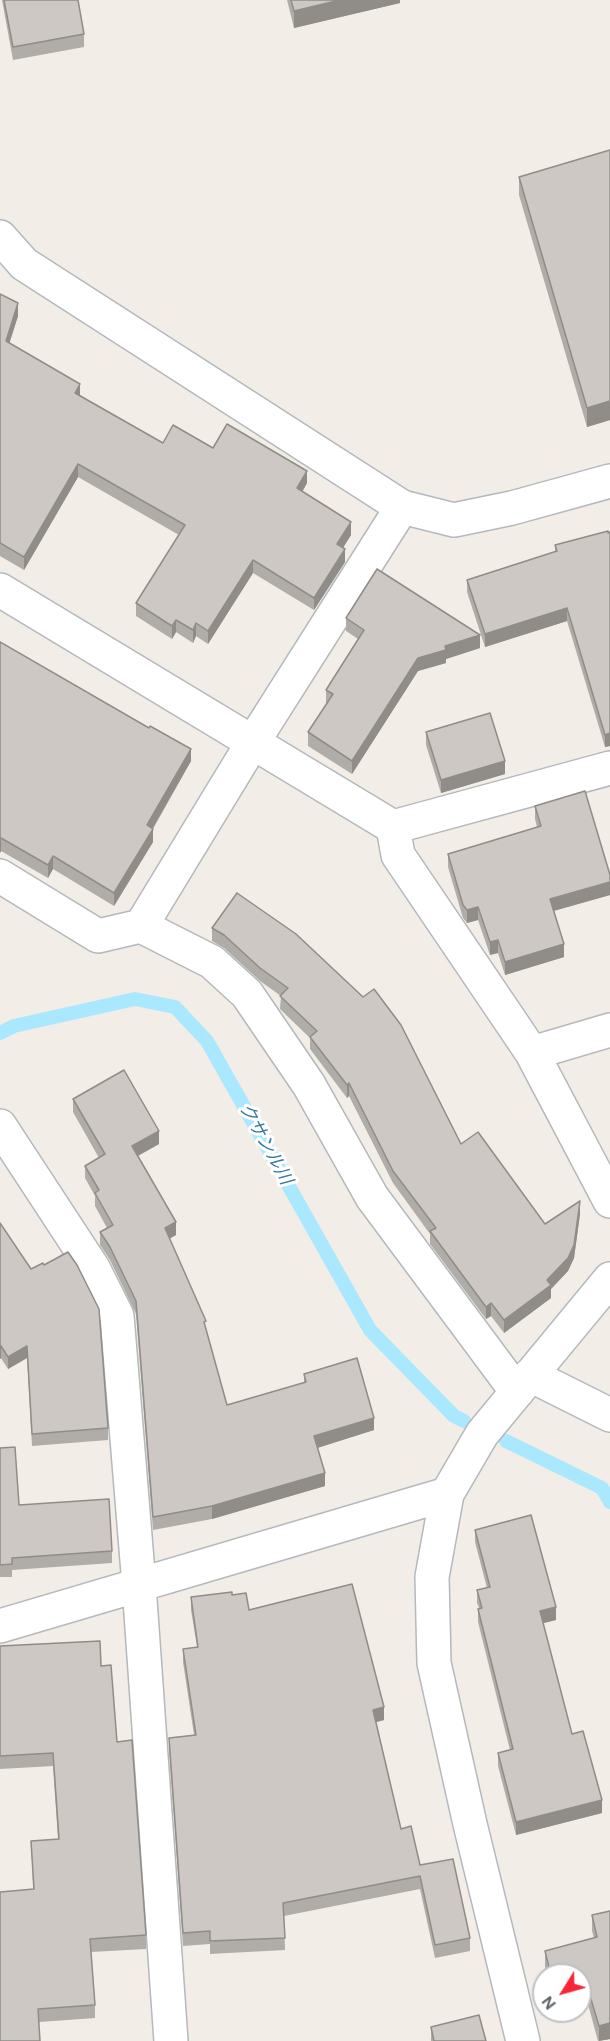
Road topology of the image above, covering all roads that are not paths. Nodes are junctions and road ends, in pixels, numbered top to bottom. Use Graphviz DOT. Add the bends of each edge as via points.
graph roads {
  1 [pos="0,237"];
  2 [pos="610,481"];
  3 [pos="402,507"];
  4 [pos="0,590"];
  5 [pos="253,742"];
  6 [pos="610,768"];
  7 [pos="393,827"];
  8 [pos="0,876"];
  9 [pos="141,926"];
  10 [pos="610,1030"];
  11 [pos="532,1053"];
  12 [pos="0,1126"];
  13 [pos="610,1201"];
  14 [pos="610,1279"];
  15 [pos="524,1384"];
  16 [pos="610,1415"];
  17 [pos="447,1494"];
  18 [pos="139,1585"];
  19 [pos="0,1626"];
  20 [pos="171,2041"];
  21 [pos="523,2041"];
  1 -- 3 [label="street" via="24,264"];
  2 -- 3 [label="street" via="454,520"];
  3 -- 5 [label="street"];
  4 -- 5 [label="street"];
  5 -- 7 [label="street"];
  5 -- 9 [label="street"];
  6 -- 7 [label="street"];
  7 -- 11 [label="street" via="398,855"];
  8 -- 9 [label="street" via="98,936"];
  9 -- 15 [label="street" via="212,962 247,994 309,1085 372,1197"];
  10 -- 11 [label="street"];
  11 -- 13 [label="street"];
  12 -- 18 [label="street" via="93,1268 117,1316"];
  14 -- 15 [label="street"];
  15 -- 16 [label="street"];
  15 -- 17 [label="street" via="482,1434"];
  17 -- 18 [label="street"];
  17 -- 21 [label="street" via="432,1577 434,1663"];
  18 -- 19 [label="street"];
  18 -- 20 [label="street"];
}
